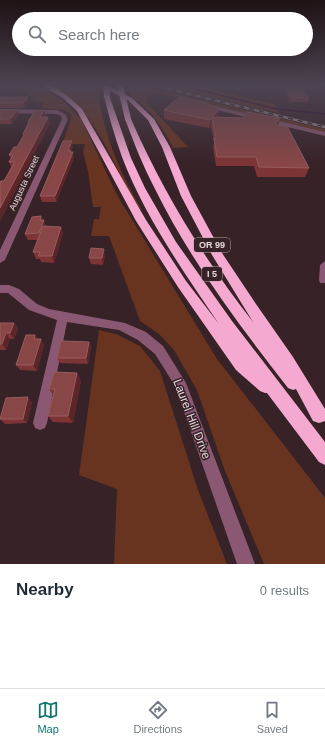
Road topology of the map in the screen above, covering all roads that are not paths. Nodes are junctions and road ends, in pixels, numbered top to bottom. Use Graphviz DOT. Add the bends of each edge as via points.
graph roads {
  1 [pos="51,111"];
  2 [pos="81,111"];
  3 [pos="111,111"];
  4 [pos="126,111"];
  5 [pos="144,111"];
  6 [pos="229,111"];
  7 [pos="325,134"];
  8 [pos="0,260"];
  9 [pos="325,265"];
  10 [pos="324,280"];
  11 [pos="0,289"];
  12 [pos="63,317"];
  13 [pos="282,402"];
  14 [pos="322,419"];
  15 [pos="40,422"];
  16 [pos="325,456"];
  17 [pos="246,564"];
  1 -- 8 [label="street, Augusta Street" via="63,115 64,121"];
  2 -- 13 [label="highway" via="141,221 182,284 241,365"];
  3 -- 13 [label="highway, I 5, bridge" via="133,175 157,219 195,280"];
  4 -- 14 [label="highway, I 5, bridge" via="138,148 174,215 255,335"];
  5 -- 14 [label="highway, OR 99" via="166,147 186,196 218,255"];
  6 -- 7 [label="street"];
  9 -- 10 [label="street"];
  11 -- 12 [label="street, Laurel Hill Drive" via="15,292 34,307"];
  12 -- 15 [label="street"];
  12 -- 17 [label="street, Laurel Hill Drive" via="121,326 142,336 159,350 180,383"];
  13 -- 16 [label="highway, I 5"];
}
